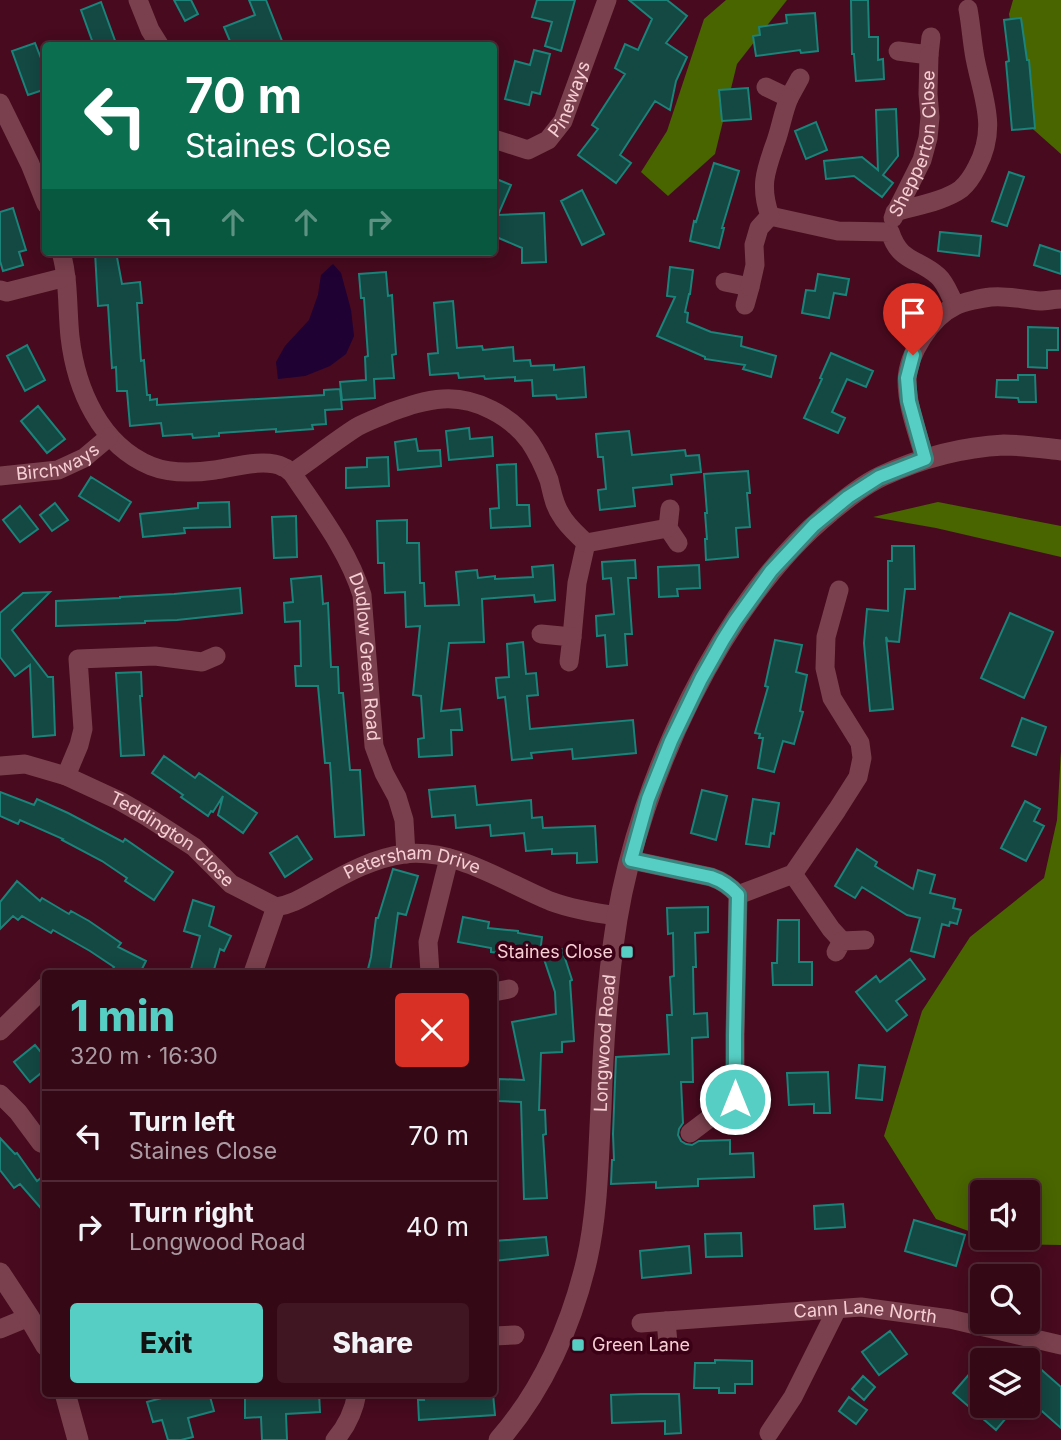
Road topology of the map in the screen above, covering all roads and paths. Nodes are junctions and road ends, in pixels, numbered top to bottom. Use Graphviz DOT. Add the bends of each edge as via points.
graph roads {
  1 [pos="138,0"];
  2 [pos="607,0"];
  3 [pos="968,9"];
  4 [pos="158,42"];
  5 [pos="898,51"];
  6 [pos="800,78"];
  7 [pos="766,87"];
  8 [pos="789,99"];
  9 [pos="0,103"];
  10 [pos="497,140"];
  11 [pos="42,194"];
  12 [pos="895,212"];
  13 [pos="770,216"];
  14 [pos="890,232"];
  15 [pos="62,256"];
  16 [pos="66,277"];
  17 [pos="725,282"];
  18 [pos="0,290"];
  19 [pos="1061,299"];
  20 [pos="955,306"];
  21 [pos="109,437"];
  22 [pos="1061,450"];
  23 [pos="925,459"];
  24 [pos="292,473"];
  25 [pos="0,476"];
  26 [pos="672,526"];
  27 [pos="586,543"];
  28 [pos="839,590"];
  29 [pos="541,634"];
  30 [pos="572,637"];
  31 [pos="218,655"];
  32 [pos="569,662"];
  33 [pos="0,766"];
  34 [pos="66,776"];
  35 [pos="406,854"];
  36 [pos="449,858"];
  37 [pos="631,860"];
  38 [pos="793,874"];
  39 [pos="738,895"];
  40 [pos="276,907"];
  41 [pos="618,916"];
  42 [pos="866,940"];
  43 [pos="254,970"];
  44 [pos="430,970"];
  45 [pos="42,990"];
  46 [pos="0,1031"];
  47 [pos="0,1094"];
  48 [pos="690,1133"];
  49 [pos="42,1143"];
  50 [pos="0,1273"];
  51 [pos="836,1309"];
  52 [pos="29,1317"];
  53 [pos="666,1321"];
  54 [pos="641,1323"];
  55 [pos="0,1329"];
  56 [pos="515,1335"];
  57 [pos="497,1336"];
  58 [pos="42,1339"];
  59 [pos="668,1343"];
  60 [pos="1061,1345"];
  61 [pos="66,1397"];
  62 [pos="356,1397"];
  63 [pos="769,1433"];
  64 [pos="78,1440"];
  65 [pos="335,1440"];
  66 [pos="499,1440"];
  1 -- 4 [label="street"];
  2 -- 10 [label="street, Pineways" via="562,121 548,140 528,150"];
  3 -- 12 [label="street" via="988,116 987,144 973,176 961,189"];
  5 -- 12 [label="street, Shepperton Close" via="930,46 930,117 922,160"];
  6 -- 8 [label="street"];
  7 -- 8 [label="street"];
  8 -- 13 [label="street" via="764,181"];
  9 -- 11 [label="street"];
  12 -- 14 [label="street, Shepperton Close"];
  13 -- 14 [label="street, Shepperton Close" via="838,231"];
  13 -- 17 [label="street" via="759,228 754,244 748,296"];
  14 -- 20 [label="street, Shepperton Close" via="894,245 906,257 942,279"];
  15 -- 16 [label="street"];
  16 -- 18 [label="street"];
  16 -- 21 [label="street" via="76,372 90,408"];
  19 -- 20 [label="street" via="991,297"];
  20 -- 23 [label="street" via="925,333 907,378"];
  21 -- 24 [label="street" via="126,453 163,469 181,472 262,463 283,466"];
  21 -- 25 [label="street, Birchways" via="83,458 58,470"];
  22 -- 23 [label="street, Longwood Road" via="1007,445"];
  23 -- 37 [label="street, Longwood Road" via="879,477 848,497 771,571 701,679 648,799"];
  24 -- 27 [label="street" via="377,418 428,401 463,400 516,425 539,457 560,514"];
  24 -- 35 [label="street, Dudlow Green Road" via="346,554 362,595 374,746 404,820"];
  26 -- 27 [label="street"];
  27 -- 30 [label="street"];
  28 -- 38 [label="street" via="826,637 825,667 832,698 860,743 862,758 858,776"];
  29 -- 30 [label="street"];
  30 -- 32 [label="street"];
  31 -- 34 [label="street" via="202,662 155,656 72,659 83,729"];
  33 -- 34 [label="street, Teddington Close" via="25,764"];
  34 -- 40 [label="street, Teddington Close" via="146,816 194,847 231,884"];
  35 -- 36 [label="street, Petersham Drive"];
  35 -- 40 [label="street, Petersham Drive" via="380,858 291,905"];
  36 -- 41 [label="street, Petersham Drive" via="553,902"];
  36 -- 44 [label="street" via="428,942"];
  37 -- 39 [label="street" via="711,877"];
  37 -- 41 [label="street, Longwood Road"];
  38 -- 39 [label="street"];
  38 -- 42 [label="street" via="839,947"];
  39 -- 48 [label="street" via="735,1099"];
  40 -- 43 [label="street"];
  41 -- 66 [label="street, Longwood Road" via="608,988 597,1188 588,1256 553,1356"];
  45 -- 46 [label="street"];
  47 -- 49 [label="street"];
  50 -- 52 [label="street"];
  51 -- 53 [label="street, Cann Lane North"];
  51 -- 60 [label="street, Cann Lane North" via="861,1307 950,1319"];
  51 -- 63 [label="street" via="793,1397"];
  52 -- 55 [label="street"];
  52 -- 58 [label="street"];
  53 -- 54 [label="street, Cann Lane North"];
  53 -- 59 [label="street"];
  56 -- 57 [label="street"];
  61 -- 64 [label="street"];
  62 -- 65 [label="street" via="348,1423"];
}
